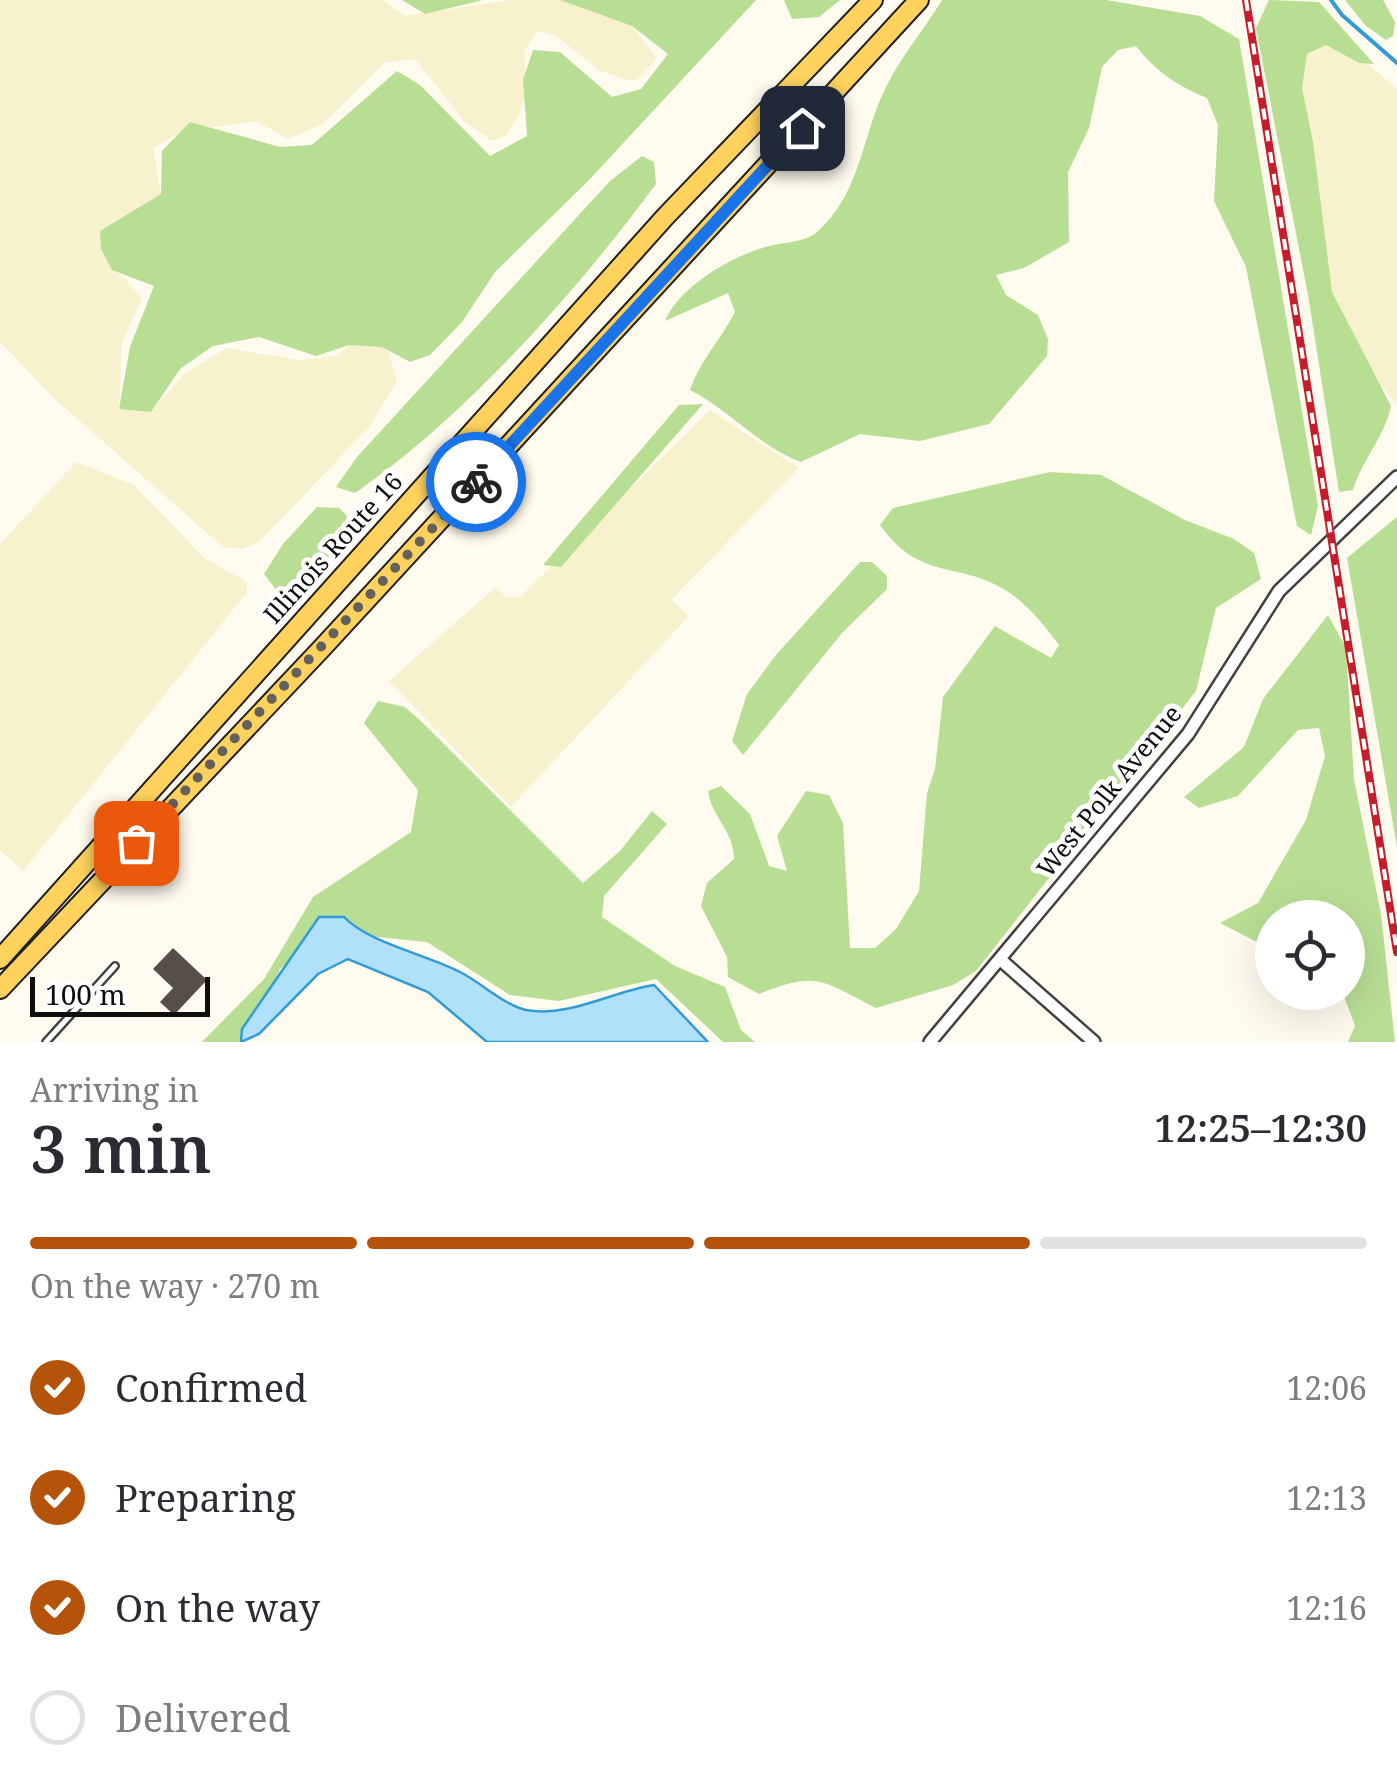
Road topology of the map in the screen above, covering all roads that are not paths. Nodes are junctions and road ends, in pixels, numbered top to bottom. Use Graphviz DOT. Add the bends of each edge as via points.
graph roads {
  1 [pos="873,0"];
  2 [pos="914,6"];
  3 [pos="1397,477"];
  4 [pos="0,959"];
  5 [pos="1002,961"];
  6 [pos="115,966"];
  7 [pos="0,989"];
  8 [pos="46,1042"];
  9 [pos="930,1042"];
  10 [pos="1094,1042"];
  1 -- 4 [label="main road, Illinois Route 16" via="665,217"];
  2 -- 7 [label="main road"];
  3 -- 5 [label="street, West Polk Avenue" via="1278,591 1188,734"];
  5 -- 9 [label="street, West Polk Avenue"];
  5 -- 10 [label="street"];
  6 -- 8 [label="lane"];
}
